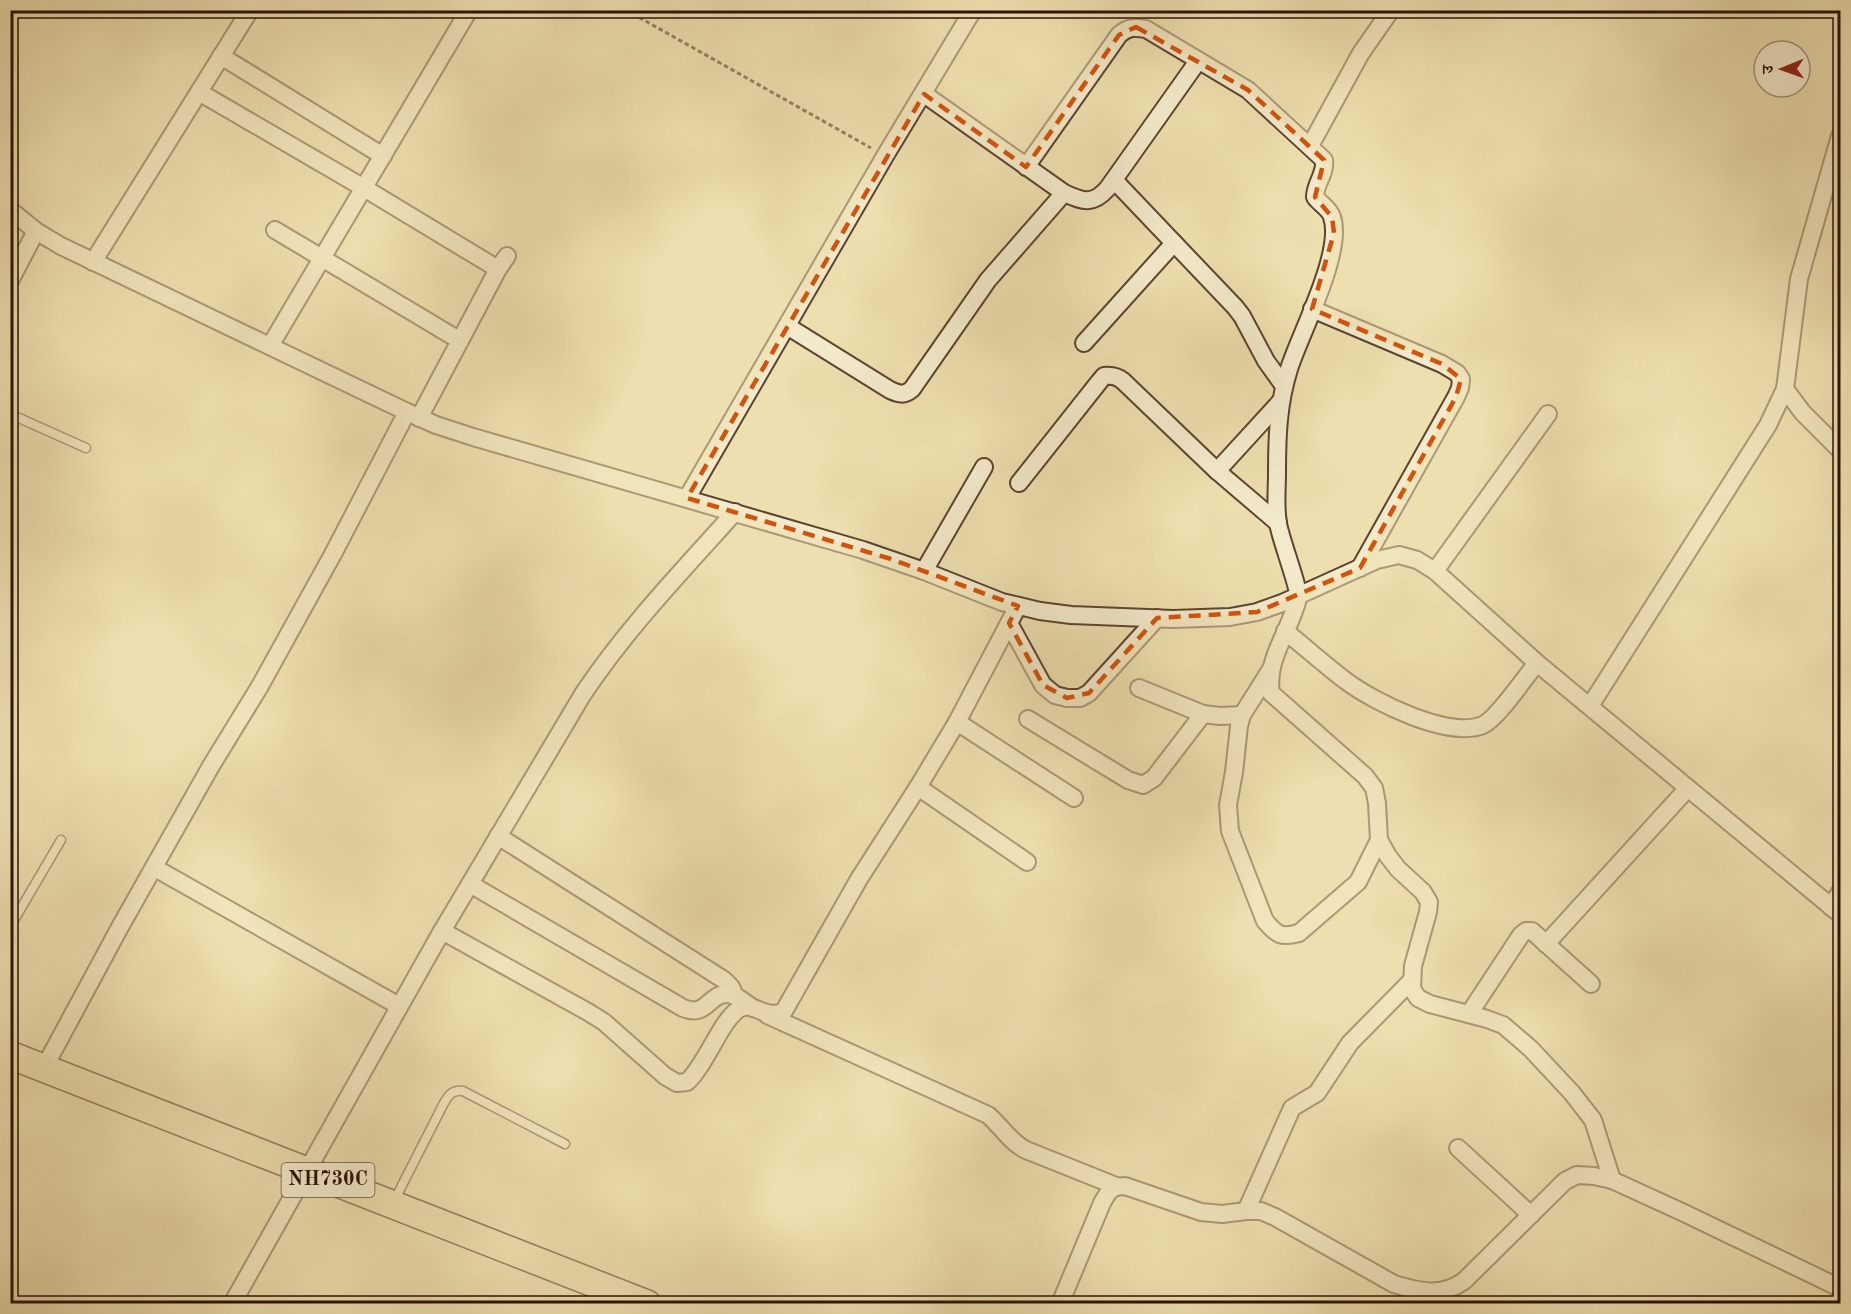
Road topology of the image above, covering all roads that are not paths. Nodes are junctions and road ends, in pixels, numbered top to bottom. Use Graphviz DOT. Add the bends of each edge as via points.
graph roads {
  1 [pos="250,10"];
  2 [pos="469,10"];
  3 [pos="973,10"];
  4 [pos="1391,10"];
  5 [pos="221,56"];
  6 [pos="1198,61"];
  7 [pos="199,92"];
  8 [pos="924,94"];
  9 [pos="1840,136"];
  10 [pos="1310,146"];
  11 [pos="383,156"];
  12 [pos="1026,167"];
  13 [pos="1114,180"];
  14 [pos="364,188"];
  15 [pos="1064,193"];
  16 [pos="10,210"];
  17 [pos="275,230"];
  18 [pos="36,231"];
  19 [pos="1174,243"];
  20 [pos="16,258"];
  21 [pos="322,258"];
  22 [pos="93,262"];
  23 [pos="10,281"];
  24 [pos="1312,309"];
  25 [pos="787,326"];
  26 [pos="459,340"];
  27 [pos="1084,343"];
  28 [pos="270,346"];
  29 [pos="1785,389"];
  30 [pos="1282,394"];
  31 [pos="10,414"];
  32 [pos="1548,414"];
  33 [pos="413,415"];
  34 [pos="86,448"];
  35 [pos="1840,450"];
  36 [pos="984,467"];
  37 [pos="1217,471"];
  38 [pos="1019,483"];
  39 [pos="687,498"];
  40 [pos="735,512"];
  41 [pos="1278,523"];
  42 [pos="1360,568"];
  43 [pos="924,571"];
  44 [pos="1435,572"];
  45 [pos="1299,596"];
  46 [pos="1018,606"];
  47 [pos="1157,618"];
  48 [pos="1009,623"];
  49 [pos="1286,631"];
  50 [pos="1537,663"];
  51 [pos="1272,668"];
  52 [pos="1139,688"];
  53 [pos="1590,706"];
  54 [pos="1203,714"];
  55 [pos="1242,715"];
  56 [pos="1028,719"];
  57 [pos="957,722"];
  58 [pos="918,787"];
  59 [pos="1688,788"];
  60 [pos="1074,798"];
  61 [pos="498,836"];
  62 [pos="61,840"];
  63 [pos="1379,840"];
  64 [pos="1027,862"];
  65 [pos="155,867"];
  66 [pos="470,884"];
  67 [pos="1837,904"];
  68 [pos="10,927"];
  69 [pos="442,931"];
  70 [pos="1546,944"];
  71 [pos="1412,980"];
  72 [pos="1591,984"];
  73 [pos="735,996"];
  74 [pos="399,1006"];
  75 [pos="760,1011"];
  76 [pos="1469,1014"];
  77 [pos="10,1055"];
  78 [pos="44,1068"];
  79 [pos="565,1144"];
  80 [pos="1458,1148"];
  81 [pos="306,1172"];
  82 [pos="1612,1180"];
  83 [pos="1116,1186"];
  84 [pos="393,1204"];
  85 [pos="1246,1211"];
  86 [pos="1531,1215"];
  87 [pos="1840,1288"];
  88 [pos="630,1300"];
  89 [pos="232,1304"];
  90 [pos="1060,1304"];
  1 -- 5 [label="street"];
  2 -- 11 [label="street"];
  3 -- 8 [label="street"];
  4 -- 10 [label="street" via="1352,67"];
  5 -- 7 [label="street"];
  5 -- 11 [label="street"];
  6 -- 10 [label="street" via="1248,90"];
  6 -- 12 [label="street" via="1146,29 1127,28"];
  6 -- 13 [label="street"];
  7 -- 14 [label="street"];
  7 -- 22 [label="street"];
  8 -- 12 [label="street"];
  8 -- 25 [label="street"];
  9 -- 29 [label="street" via="1799,279"];
  10 -- 24 [label="street" via="1324,160 1315,197 1332,217 1334,233 1329,263"];
  11 -- 14 [label="street"];
  12 -- 15 [label="street"];
  13 -- 15 [label="street" via="1100,197 1090,201"];
  13 -- 19 [label="street"];
  14 -- 21 [label="street"];
  14 -- 26 [label="street" via="502,262"];
  15 -- 25 [label="street" via="988,280 906,394 890,390"];
  16 -- 18 [label="street"];
  17 -- 21 [label="street"];
  18 -- 20 [label="street"];
  18 -- 22 [label="street"];
  19 -- 27 [label="street"];
  19 -- 30 [label="street" via="1242,316"];
  20 -- 23 [label="street"];
  21 -- 26 [label="street"];
  21 -- 28 [label="street"];
  22 -- 28 [label="street"];
  24 -- 30 [label="street"];
  24 -- 42 [label="street" via="1442,364 1461,379 1456,397"];
  25 -- 39 [label="street"];
  26 -- 33 [label="street"];
  28 -- 33 [label="street"];
  29 -- 35 [label="street"];
  29 -- 53 [label="street" via="1768,425"];
  30 -- 37 [label="street"];
  30 -- 41 [label="street" via="1278,421"];
  31 -- 34 [label="lane"];
  32 -- 44 [label="street"];
  33 -- 39 [label="street" via="473,437"];
  33 -- 65 [label="street"];
  36 -- 43 [label="street"];
  37 -- 38 [label="street" via="1123,381 1111,375 1104,376"];
  37 -- 41 [label="street"];
  39 -- 40 [label="street"];
  40 -- 43 [label="street"];
  40 -- 61 [label="street" via="603,664"];
  41 -- 45 [label="street"];
  42 -- 44 [label="street" via="1399,555 1417,560"];
  42 -- 45 [label="street"];
  43 -- 46 [label="street"];
  44 -- 50 [label="street"];
  45 -- 47 [label="street" via="1257,612 1230,617"];
  45 -- 49 [label="street"];
  46 -- 47 [label="street" via="1071,615"];
  46 -- 48 [label="street"];
  47 -- 48 [label="street" via="1089,693 1067,699 1043,684"];
  48 -- 57 [label="street"];
  49 -- 50 [label="street" via="1346,681 1375,699 1450,727 1483,724 1494,716"];
  49 -- 51 [label="street"];
  50 -- 53 [label="street"];
  51 -- 55 [label="street"];
  51 -- 63 [label="street" via="1271,693 1353,764 1374,788"];
  52 -- 54 [label="street"];
  53 -- 59 [label="street"];
  54 -- 55 [label="street"];
  54 -- 56 [label="street" via="1154,778 1143,785 1128,780"];
  55 -- 63 [label="street" via="1229,793 1230,831 1265,921 1275,932 1287,937 1299,933 1350,890 1364,873"];
  57 -- 58 [label="street"];
  57 -- 60 [label="street"];
  58 -- 64 [label="street"];
  58 -- 75 [label="street" via="859,879 784,1011 777,1015"];
  59 -- 67 [label="street"];
  59 -- 70 [label="street"];
  61 -- 66 [label="street"];
  61 -- 73 [label="street" via="718,976"];
  62 -- 68 [label="lane"];
  63 -- 71 [label="street" via="1398,870 1429,902"];
  65 -- 74 [label="street"];
  65 -- 78 [label="street"];
  66 -- 69 [label="street"];
  66 -- 73 [label="street" via="683,1008 697,1011 722,995"];
  69 -- 74 [label="street"];
  69 -- 75 [label="street" via="604,1022 677,1083 687,1082 696,1074 737,1010 744,1007"];
  70 -- 72 [label="street"];
  70 -- 76 [label="street" via="1532,931 1521,935"];
  71 -- 76 [label="street" via="1418,998"];
  71 -- 85 [label="street" via="1350,1043 1317,1093 1292,1108"];
  73 -- 75 [label="street"];
  74 -- 81 [label="street"];
  75 -- 83 [label="street" via="987,1115 1026,1150"];
  76 -- 82 [label="street" via="1503,1025 1572,1093 1593,1120"];
  77 -- 78 [label="highway, NH730C"];
  78 -- 81 [label="highway, NH730C"];
  79 -- 84 [label="lane" via="463,1091 455,1091 444,1103"];
  80 -- 86 [label="street"];
  81 -- 84 [label="highway, NH730C"];
  81 -- 89 [label="street"];
  82 -- 86 [label="street" via="1577,1175 1565,1181"];
  82 -- 87 [label="street"];
  83 -- 85 [label="street" via="1201,1212"];
  83 -- 90 [label="street" via="1102,1203"];
  84 -- 88 [label="highway, NH730C"];
  85 -- 86 [label="street" via="1261,1211 1275,1217 1395,1284 1441,1292 1464,1281"];
}
